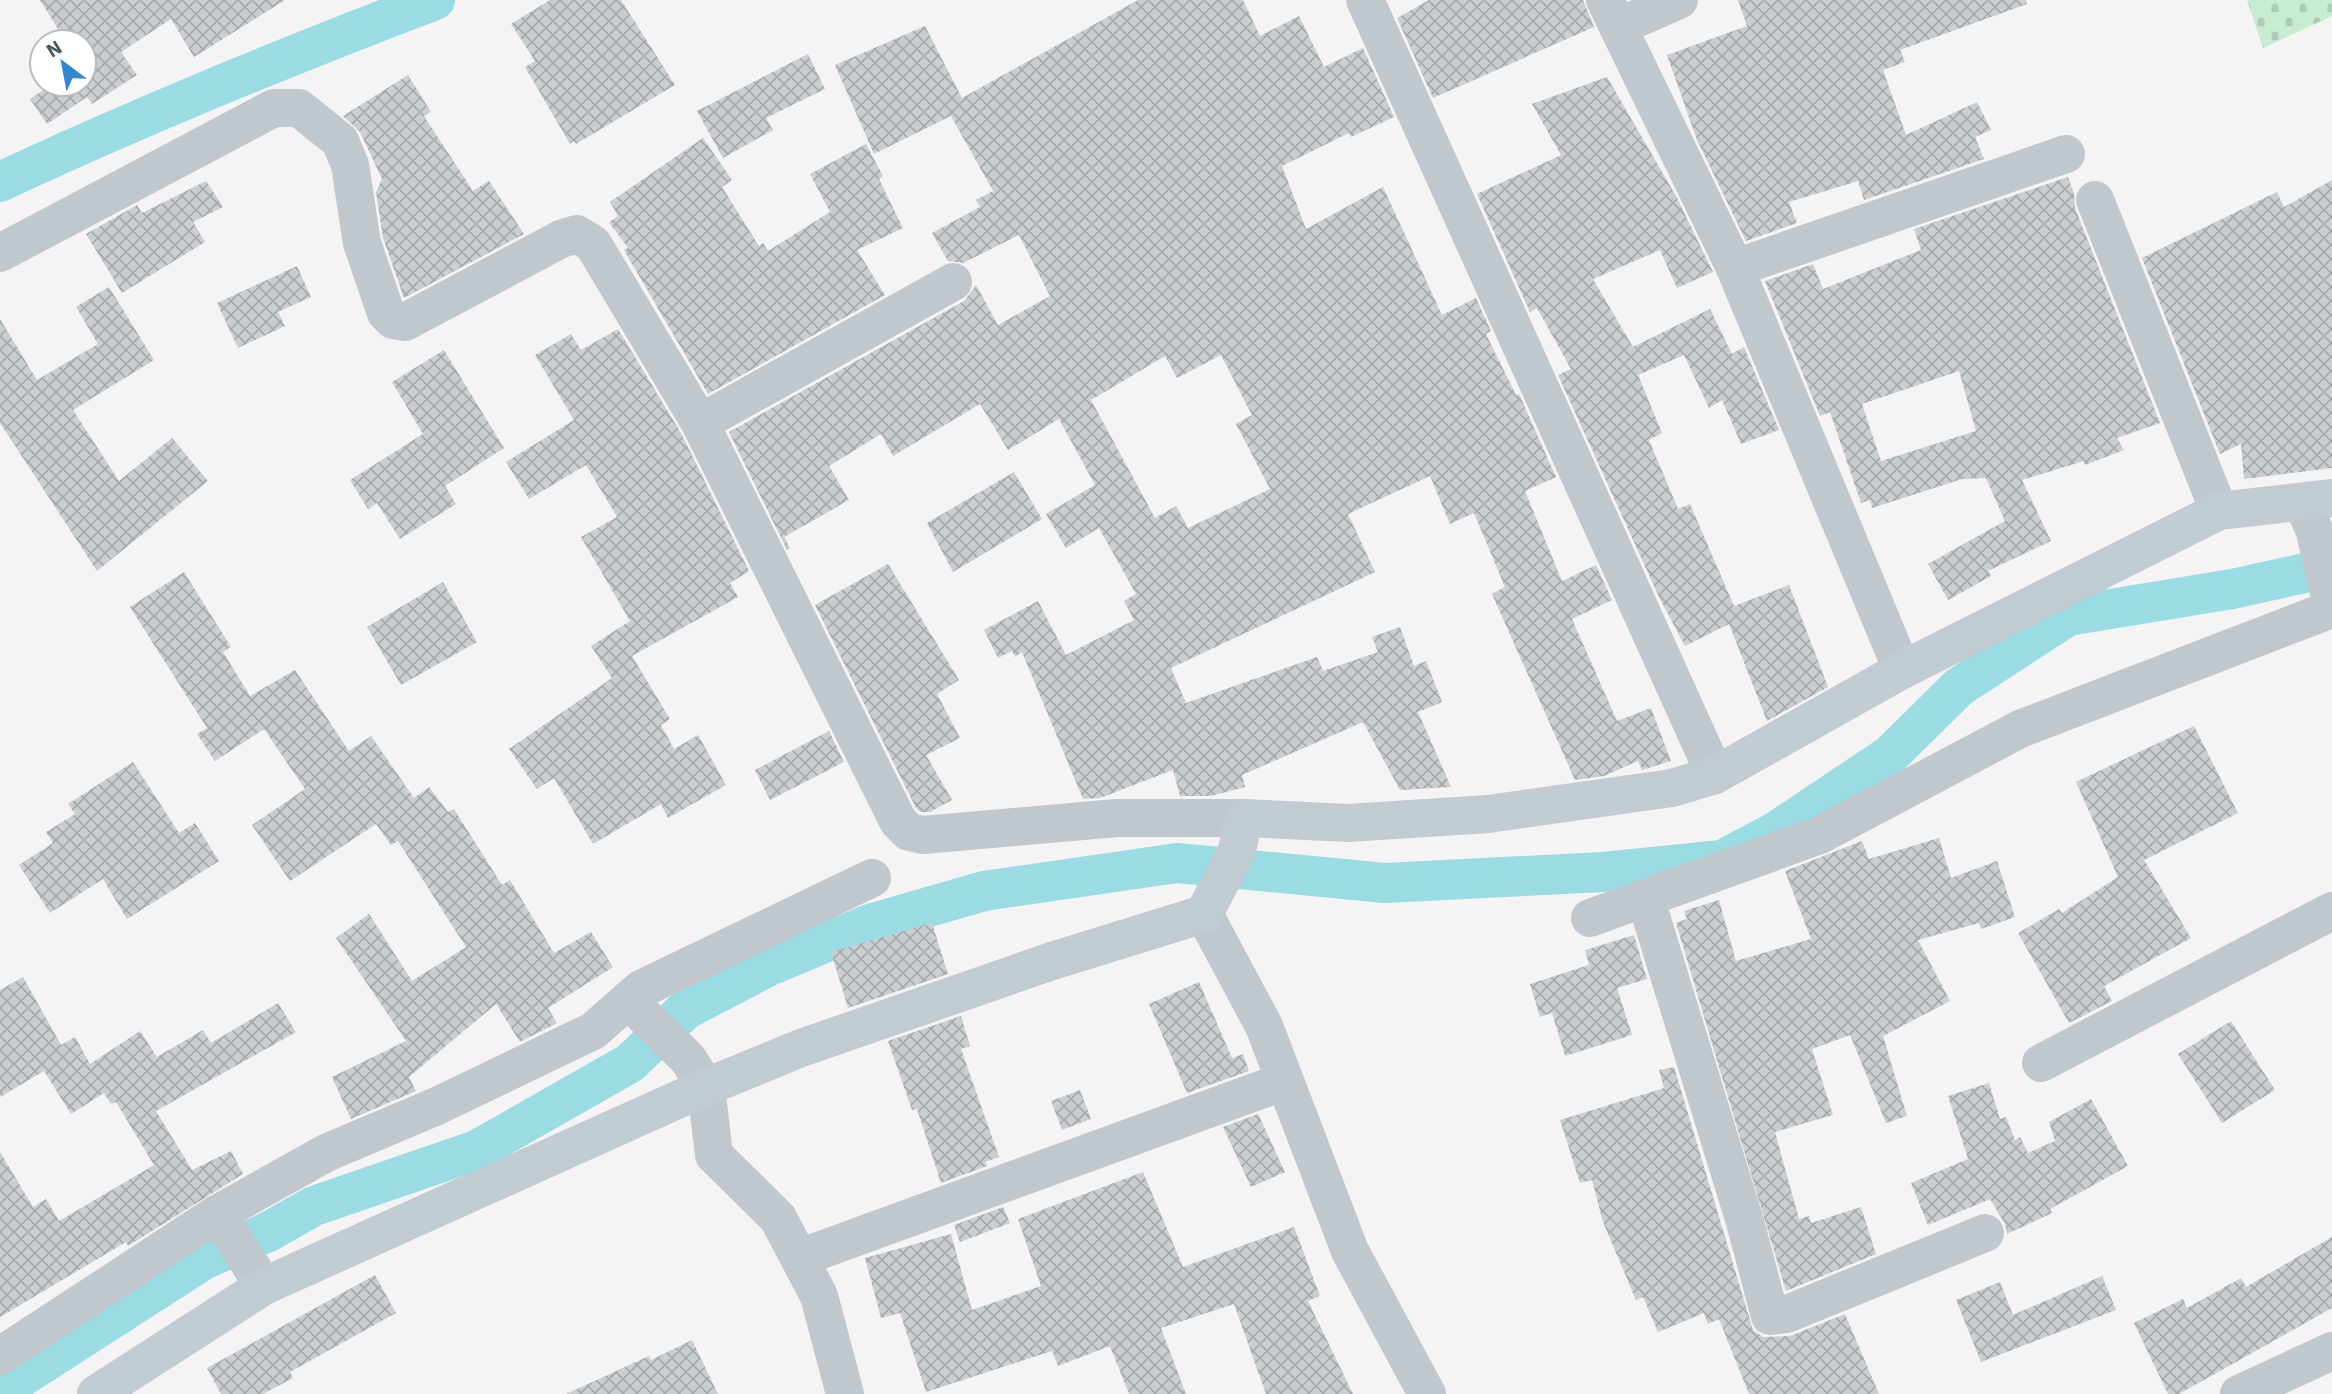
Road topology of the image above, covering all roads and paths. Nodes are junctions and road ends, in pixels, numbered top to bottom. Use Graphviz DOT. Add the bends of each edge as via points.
graph roads {
  1 [pos="1365,0"];
  2 [pos="1679,0"];
  3 [pos="1611,14"];
  4 [pos="2066,154"];
  5 [pos="2095,200"];
  6 [pos="0,253"];
  7 [pos="1735,268"];
  8 [pos="953,282"];
  9 [pos="700,423"];
  10 [pos="2219,511"];
  11 [pos="2317,511"];
  12 [pos="2332,607"];
  13 [pos="1902,670"];
  14 [pos="1715,775"];
  15 [pos="1241,834"];
  16 [pos="872,878"];
  17 [pos="1646,900"];
  18 [pos="1210,903"];
  19 [pos="2332,911"];
  20 [pos="1590,918"];
  21 [pos="636,1006"];
  22 [pos="2041,1063"];
  23 [pos="697,1073"];
  24 [pos="1285,1081"];
  25 [pos="217,1214"];
  26 [pos="1985,1233"];
  27 [pos="799,1258"];
  28 [pos="255,1272"];
  29 [pos="2332,1351"];
  30 [pos="0,1356"];
  31 [pos="96,1394"];
  32 [pos="845,1394"];
  33 [pos="1427,1394"];
  34 [pos="2239,1394"];
  1 -- 14 [label="street"];
  2 -- 3 [label="street"];
  3 -- 7 [label="street"];
  4 -- 7 [label="street"];
  5 -- 10 [label="street"];
  6 -- 9 [label="street" via="274,108 299,108 340,141 350,165 362,243 386,313 393,320 405,323 577,234 593,244"];
  7 -- 13 [label="street"];
  8 -- 9 [label="street"];
  9 -- 15 [label="street" via="898,821 908,832 923,835 1117,818"];
  10 -- 11 [label="main road"];
  10 -- 13 [label="main road"];
  11 -- 12 [label="street"];
  12 -- 17 [label="street" via="2020,729 1821,835"];
  13 -- 14 [label="main road"];
  14 -- 15 [label="main road" via="1672,788 1488,814"];
  15 -- 18 [label="main road"];
  16 -- 21 [label="street" via="641,989"];
  17 -- 20 [label="street"];
  17 -- 26 [label="street" via="1770,1316 1787,1314"];
  18 -- 23 [label="main road" via="814,1043"];
  18 -- 24 [label="street"];
  19 -- 22 [label="street"];
  21 -- 23 [label="street"];
  21 -- 25 [label="street" via="437,1106 326,1153"];
  23 -- 27 [label="street" via="714,1155 778,1219"];
  23 -- 28 [label="main road"];
  24 -- 27 [label="street"];
  24 -- 33 [label="street" via="1350,1251"];
  25 -- 28 [label="street"];
  25 -- 30 [label="street"];
  27 -- 32 [label="street" via="819,1296"];
  28 -- 31 [label="main road"];
  29 -- 34 [label="street"];
}
